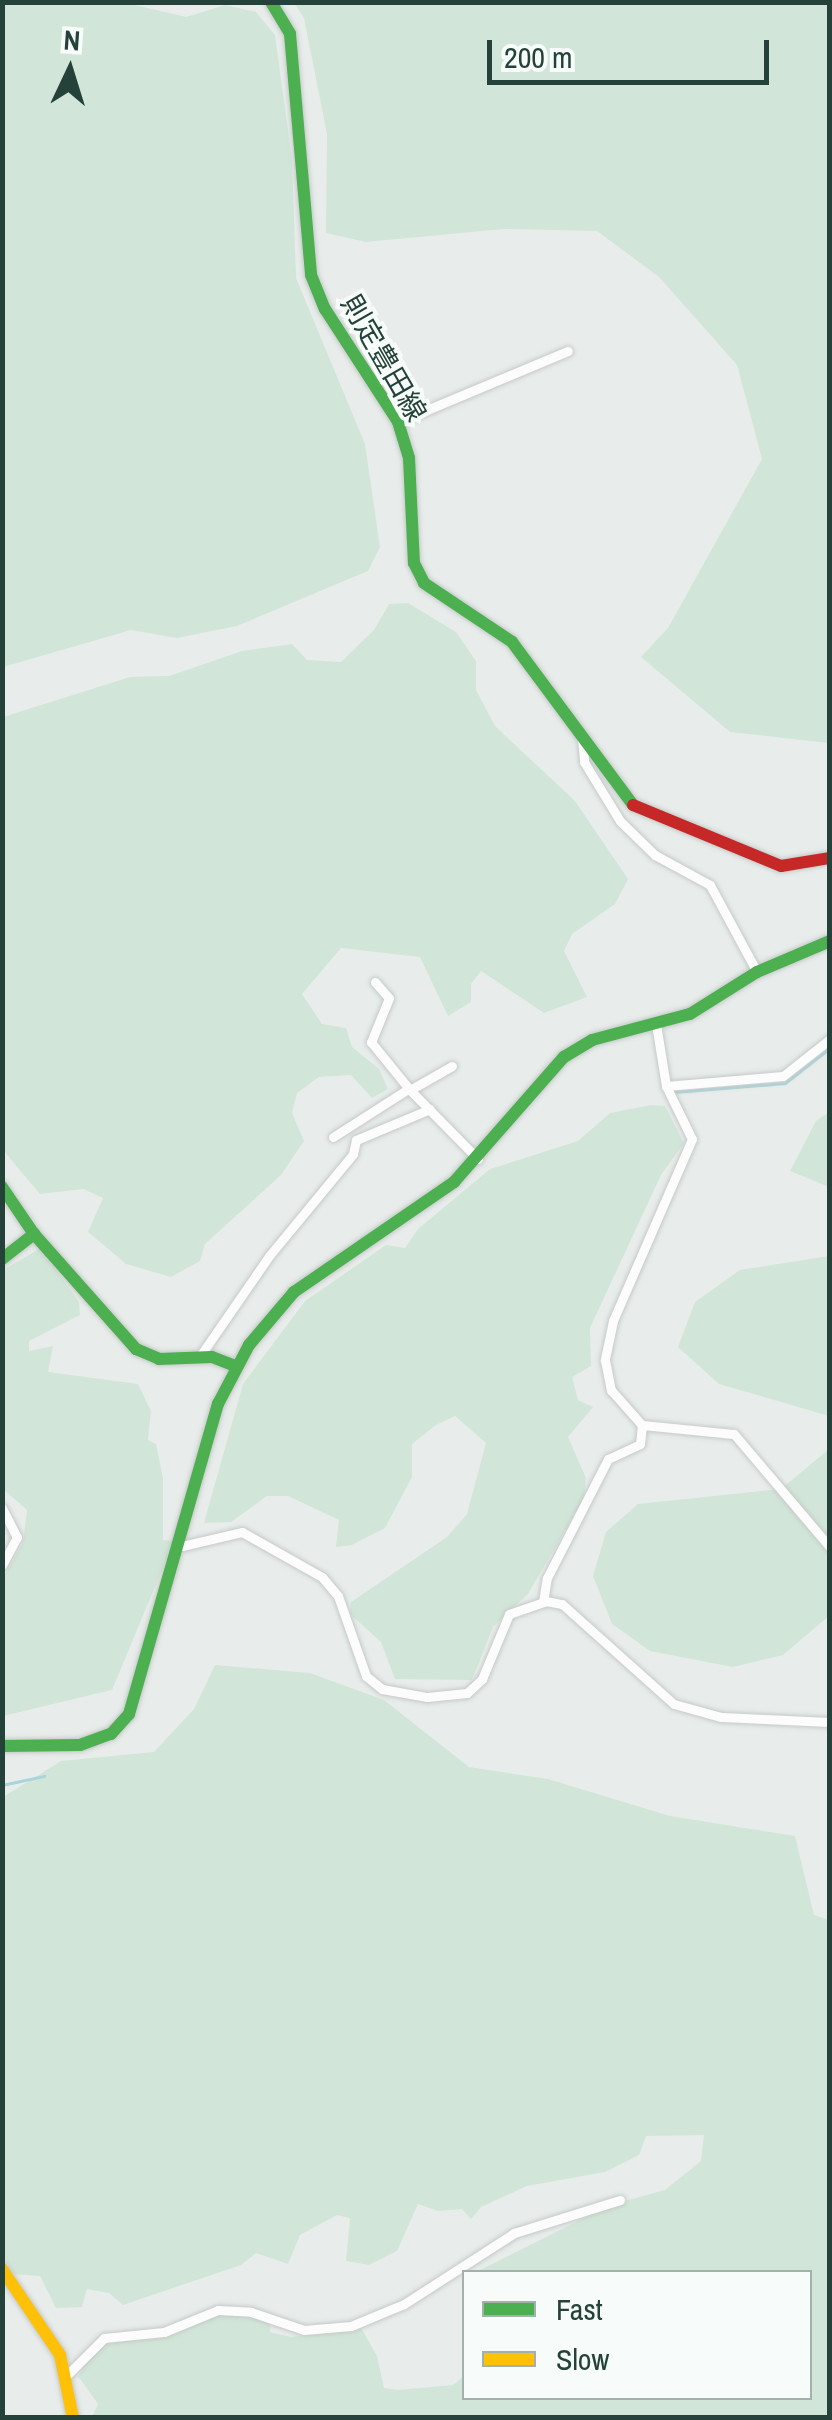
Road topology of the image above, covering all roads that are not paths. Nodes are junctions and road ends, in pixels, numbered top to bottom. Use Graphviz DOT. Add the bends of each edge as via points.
graph roads {
  1 [pos="271,2"];
  2 [pos="568,351"];
  3 [pos="398,422"];
  4 [pos="582,737"];
  5 [pos="830,858"];
  6 [pos="830,941"];
  7 [pos="757,972"];
  8 [pos="375,982"];
  9 [pos="656,1024"];
  10 [pos="830,1040"];
  11 [pos="452,1066"];
  12 [pos="666,1086"];
  13 [pos="409,1090"];
  14 [pos="430,1109"];
  15 [pos="333,1137"];
  16 [pos="478,1159"];
  17 [pos="2,1187"];
  18 [pos="34,1234"];
  19 [pos="2,1259"];
  20 [pos="200,1356"];
  21 [pos="236,1366"];
  22 [pos="642,1425"];
  23 [pos="2,1508"];
  24 [pos="182,1546"];
  25 [pos="830,1547"];
  26 [pos="2,1565"];
  27 [pos="543,1602"];
  28 [pos="830,1722"];
  29 [pos="2,1746"];
  30 [pos="620,2200"];
  31 [pos="2,2269"];
  32 [pos="67,2375"];
  33 [pos="74,2418"];
  1 -- 3 [label="main road, 則定豊田線" via="290,34 311,275 325,309"];
  2 -- 3 [label="street"];
  3 -- 4 [label="main road, 則定豊田線" via="408,458 414,563 424,583 512,642"];
  4 -- 5 [label="main road, 則定豊田線" via="628,802 666,826 781,866"];
  4 -- 7 [label="street" via="584,762 620,821 655,855 710,885"];
  6 -- 7 [label="main road"];
  7 -- 9 [label="main road" via="711,1004"];
  8 -- 13 [label="street" via="390,998 371,1042"];
  9 -- 12 [label="street"];
  9 -- 16 [label="main road" via="592,1040 564,1057"];
  10 -- 12 [label="street" via="782,1076"];
  11 -- 13 [label="street"];
  12 -- 22 [label="street" via="692,1139 613,1321 606,1360 611,1390"];
  13 -- 14 [label="street"];
  13 -- 15 [label="street"];
  14 -- 16 [label="street"];
  14 -- 20 [label="street" via="356,1140"];
  16 -- 21 [label="main road" via="436,1198 294,1292"];
  17 -- 18 [label="main road"];
  18 -- 19 [label="main road"];
  18 -- 20 [label="main road" via="136,1349 158,1358"];
  20 -- 21 [label="main road"];
  21 -- 24 [label="main road" via="213,1420"];
  22 -- 25 [label="street" via="734,1434"];
  22 -- 27 [label="street" via="640,1444 608,1459 546,1578"];
  23 -- 26 [label="street" via="17,1536"];
  24 -- 27 [label="street" via="242,1532 279,1548 338,1596 374,1684 426,1697 458,1696 476,1686 509,1614"];
  24 -- 29 [label="main road" via="136,1701 123,1722 80,1745"];
  27 -- 28 [label="street" via="562,1604 674,1704 721,1717"];
  30 -- 32 [label="street" via="514,2233 404,2304 351,2326 304,2330 251,2312 203,2312 164,2332 104,2338"];
  31 -- 32 [label="main road" via="53,2340"];
  32 -- 33 [label="main road"];
}
